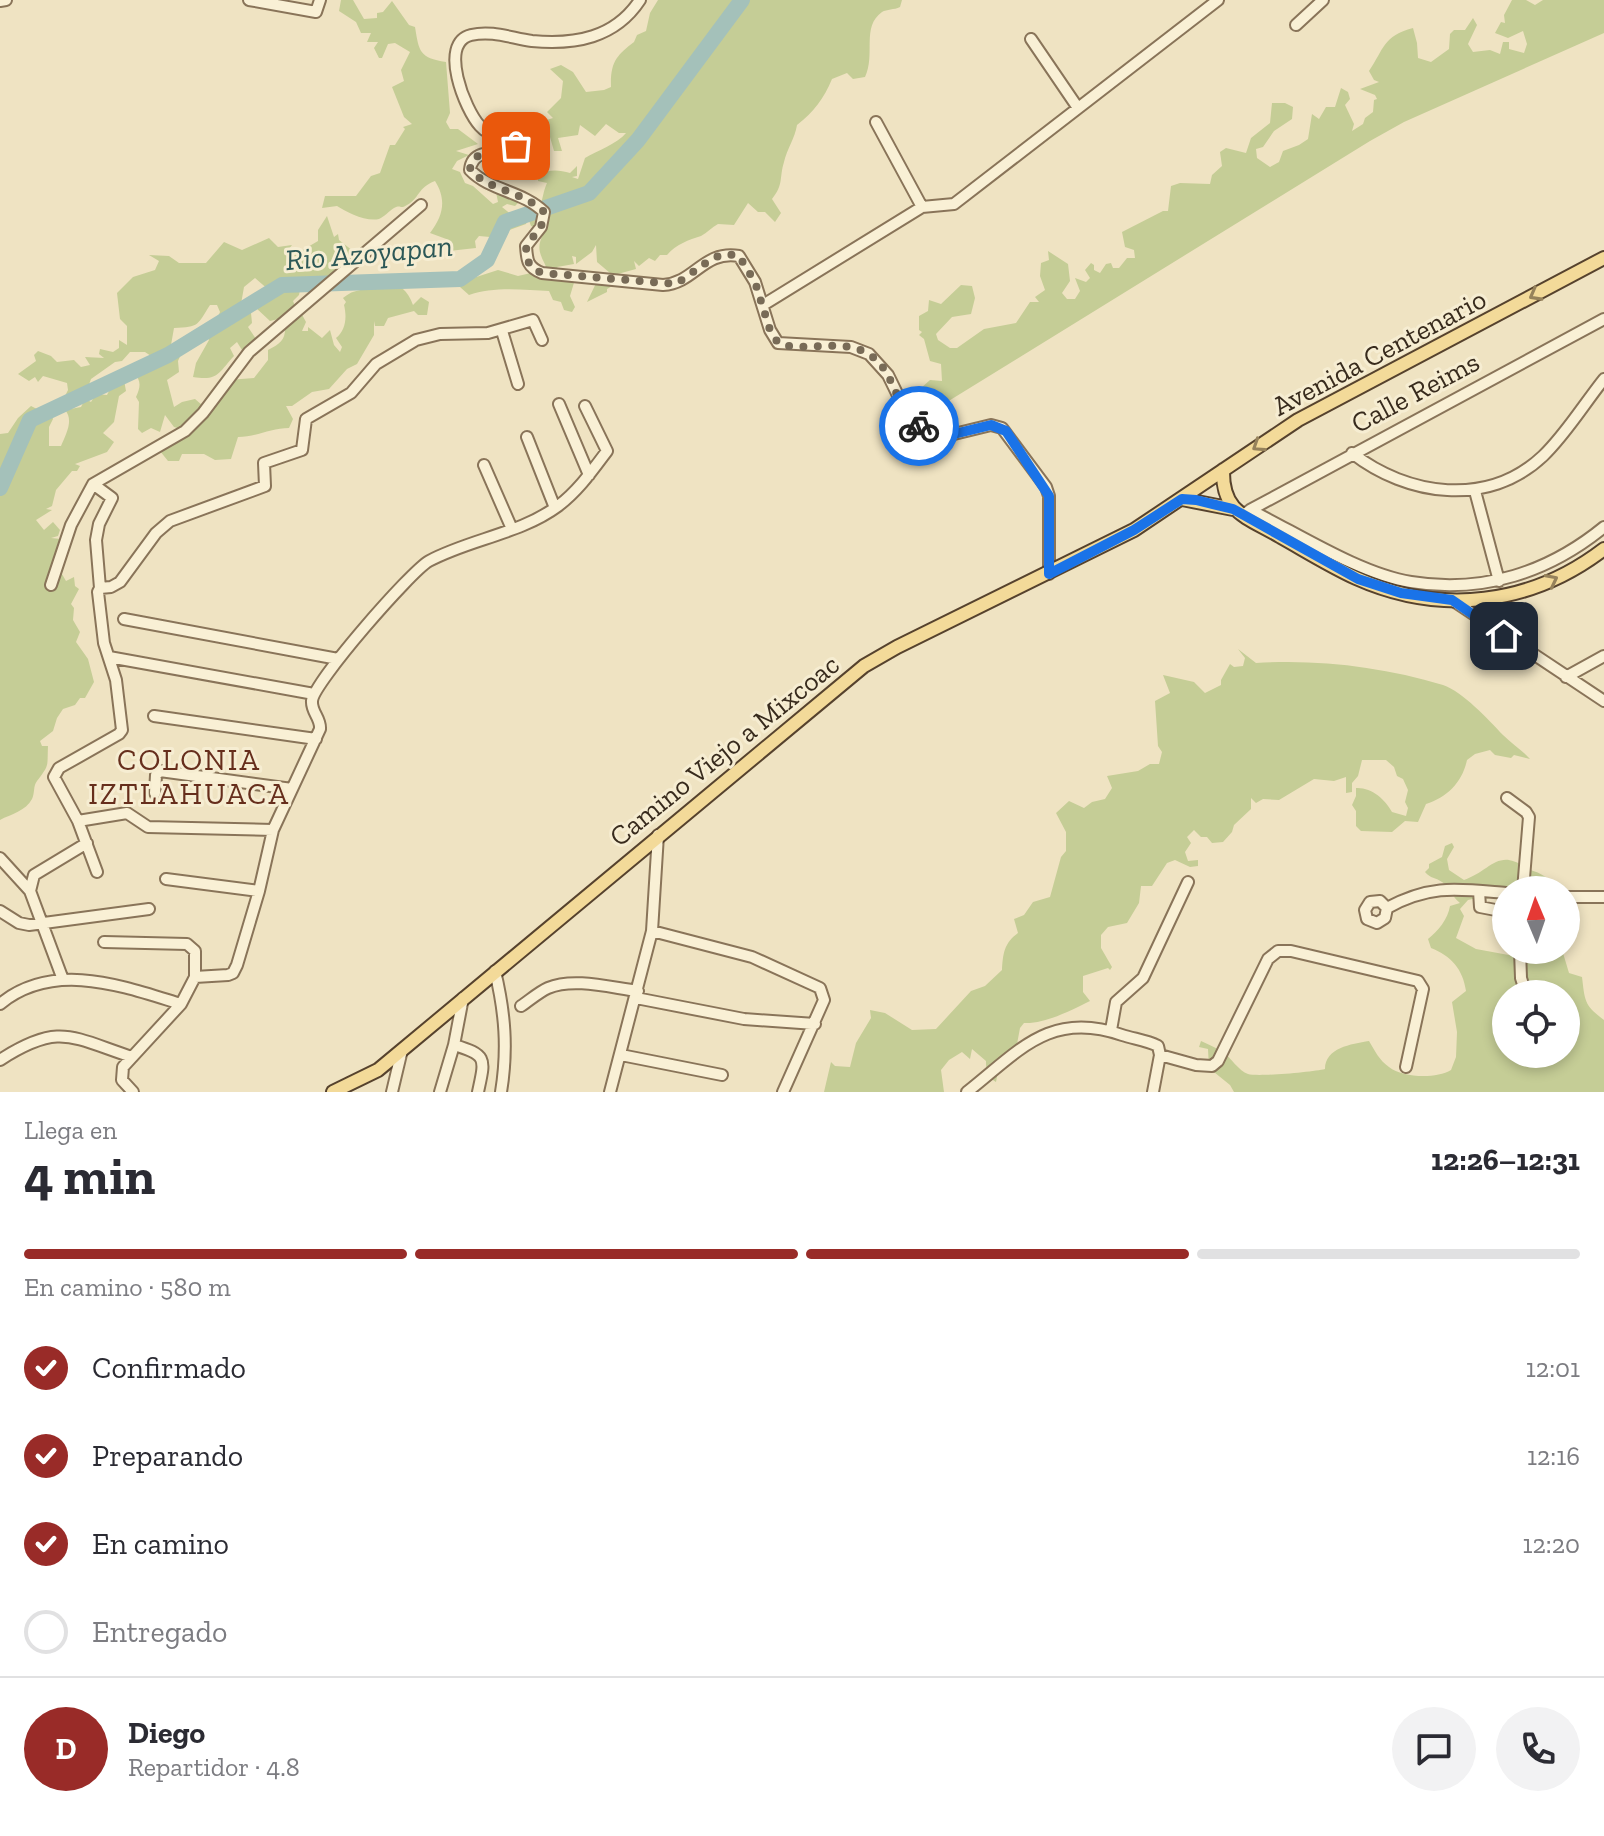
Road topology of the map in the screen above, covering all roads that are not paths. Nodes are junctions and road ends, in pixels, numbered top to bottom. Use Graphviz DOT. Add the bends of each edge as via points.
graph roads {
  1 [pos="6,0"];
  2 [pos="249,0"];
  3 [pos="320,0"];
  4 [pos="640,0"];
  5 [pos="1218,0"];
  6 [pos="1323,0"];
  7 [pos="0,1"];
  8 [pos="1296,25"];
  9 [pos="1031,39"];
  10 [pos="1078,108"];
  11 [pos="876,122"];
  12 [pos="421,205"];
  13 [pos="922,207"];
  14 [pos="1604,258"];
  15 [pos="763,305"];
  16 [pos="1604,319"];
  17 [pos="502,331"];
  18 [pos="542,340"];
  19 [pos="1604,379"];
  20 [pos="518,384"];
  21 [pos="559,404"];
  22 [pos="585,406"];
  23 [pos="527,437"];
  24 [pos="1352,453"];
  25 [pos="484,465"];
  26 [pos="1223,470"];
  27 [pos="589,475"];
  28 [pos="93,484"];
  29 [pos="1475,491"];
  30 [pos="1182,499"];
  31 [pos="555,508"];
  32 [pos="1242,512"];
  33 [pos="1604,527"];
  34 [pos="512,529"];
  35 [pos="1604,549"];
  36 [pos="1049,574"];
  37 [pos="1499,581"];
  38 [pos="51,585"];
  39 [pos="100,588"];
  40 [pos="1452,600"];
  41 [pos="124,619"];
  42 [pos="1604,656"];
  43 [pos="109,657"];
  44 [pos="338,659"];
  45 [pos="1566,677"];
  46 [pos="314,694"];
  47 [pos="1604,701"];
  48 [pos="154,716"];
  49 [pos="316,739"];
  50 [pos="292,789"];
  51 [pos="155,793"];
  52 [pos="1507,798"];
  53 [pos="78,821"];
  54 [pos="273,830"];
  55 [pos="658,835"];
  56 [pos="87,843"];
  57 [pos="0,858"];
  58 [pos="97,872"];
  59 [pos="1524,876"];
  60 [pos="166,879"];
  61 [pos="1188,882"];
  62 [pos="30,891"];
  63 [pos="259,891"];
  64 [pos="1479,891"];
  65 [pos="1492,892"];
  66 [pos="1580,897"];
  67 [pos="1604,897"];
  68 [pos="1387,908"];
  69 [pos="149,909"];
  70 [pos="1492,909"];
  71 [pos="0,911"];
  72 [pos="41,923"];
  73 [pos="652,931"];
  74 [pos="104,942"];
  75 [pos="495,971"];
  76 [pos="62,977"];
  77 [pos="195,977"];
  78 [pos="637,995"];
  79 [pos="463,998"];
  80 [pos="0,1004"];
  81 [pos="181,1004"];
  82 [pos="521,1006"];
  83 [pos="815,1024"];
  84 [pos="1111,1030"];
  85 [pos="454,1045"];
  86 [pos="402,1050"];
  87 [pos="621,1055"];
  88 [pos="1160,1055"];
  89 [pos="132,1057"];
  90 [pos="0,1060"];
  91 [pos="1406,1067"];
  92 [pos="722,1075"];
  93 [pos="133,1092"];
  94 [pos="333,1092"];
  95 [pos="392,1092"];
  96 [pos="440,1092"];
  97 [pos="478,1092"];
  98 [pos="501,1092"];
  99 [pos="610,1092"];
  100 [pos="783,1092"];
  101 [pos="967,1092"];
  102 [pos="1153,1092"];
  1 -- 7 [label="street"];
  2 -- 3 [label="street" via="316,12"];
  4 -- 15 [label="street" via="607,33 575,42 497,33 469,35 459,42 455,58 460,87 479,126 516,146 511,153 477,156 470,170 544,212 541,227 526,246 532,269 676,284 713,258 739,256"];
  5 -- 10 [label="street"];
  6 -- 8 [label="street"];
  9 -- 10 [label="street"];
  10 -- 13 [label="street" via="954,204"];
  11 -- 13 [label="street"];
  12 -- 28 [label="street" via="249,352 185,431"];
  13 -- 15 [label="street"];
  14 -- 26 [label="main road, Avenida Centenario, one-way" via="1298,420"];
  15 -- 36 [label="street" via="778,343 851,347 869,354 883,367 905,413 918,425 950,435 991,425 1006,431 1049,496"];
  16 -- 24 [label="street, Calle Reims"];
  17 -- 18 [label="street" via="533,320"];
  17 -- 20 [label="street"];
  17 -- 39 [label="street" via="431,335 402,346 370,370 351,393 306,419 302,450 264,463 265,486 170,521 120,582"];
  19 -- 29 [label="street" via="1542,457"];
  21 -- 27 [label="street"];
  22 -- 27 [label="street" via="607,451"];
  23 -- 31 [label="street"];
  24 -- 29 [label="street" via="1408,484"];
  24 -- 32 [label="street, Calle Reims"];
  25 -- 34 [label="street"];
  26 -- 30 [label="main road, Avenida Centenario"];
  26 -- 32 [label="main road" via="1223,487"];
  27 -- 31 [label="street"];
  28 -- 38 [label="street" via="71,525"];
  28 -- 39 [label="street" via="112,498 96,540"];
  29 -- 37 [label="street"];
  30 -- 32 [label="main road"];
  30 -- 36 [label="main road, Camino Viejo a Mixcoac"];
  31 -- 34 [label="street"];
  32 -- 37 [label="street" via="1411,582"];
  32 -- 40 [label="main road" via="1358,579 1401,593"];
  33 -- 37 [label="street" via="1577,549"];
  34 -- 44 [label="street" via="416,570"];
  40 -- 35 [label="main road, one-way" via="1535,588"];
  36 -- 55 [label="main road, Camino Viejo a Mixcoac" via="864,666"];
  39 -- 43 [label="street"];
  40 -- 45 [label="street"];
  41 -- 44 [label="street"];
  42 -- 45 [label="street"];
  43 -- 46 [label="street"];
  43 -- 53 [label="street" via="122,730 55,773"];
  44 -- 46 [label="street"];
  45 -- 47 [label="street"];
  46 -- 49 [label="street" via="313,709 321,725"];
  48 -- 49 [label="street"];
  49 -- 50 [label="street"];
  50 -- 51 [label="street" via="160,771"];
  50 -- 54 [label="street"];
  52 -- 59 [label="street" via="1529,817"];
  53 -- 54 [label="street" via="127,813 148,827"];
  53 -- 56 [label="street"];
  54 -- 63 [label="street"];
  55 -- 73 [label="street"];
  55 -- 75 [label="main road, Camino Viejo a Mixcoac"];
  56 -- 58 [label="street"];
  56 -- 62 [label="street" via="34,875"];
  57 -- 62 [label="street"];
  60 -- 63 [label="street"];
  61 -- 84 [label="street" via="1143,978 1116,1002"];
  62 -- 72 [label="street"];
  63 -- 77 [label="street" via="233,973"];
  64 -- 65 [label="street"];
  64 -- 68 [label="street" via="1427,891"];
  64 -- 70 [label="street" via="1480,907"];
  66 -- 67 [label="street"];
  69 -- 72 [label="street"];
  71 -- 72 [label="street" via="19,923"];
  72 -- 76 [label="street"];
  73 -- 78 [label="street"];
  73 -- 83 [label="street" via="752,957 806,980 824,993"];
  74 -- 77 [label="street" via="192,946"];
  75 -- 79 [label="main road, Camino Viejo a Mixcoac"];
  75 -- 98 [label="street" via="506,1033"];
  76 -- 80 [label="street" via="12,994"];
  76 -- 81 [label="street" via="127,987"];
  77 -- 81 [label="street"];
  78 -- 82 [label="street" via="558,985"];
  78 -- 83 [label="street" via="744,1019"];
  78 -- 87 [label="street"];
  79 -- 85 [label="street"];
  79 -- 86 [label="main road, Camino Viejo a Mixcoac"];
  81 -- 89 [label="street"];
  83 -- 100 [label="street"];
  84 -- 88 [label="street" via="1158,1046"];
  84 -- 101 [label="street" via="1068,1028 1047,1033"];
  85 -- 96 [label="street"];
  85 -- 97 [label="street" via="482,1058"];
  86 -- 94 [label="main road, Camino Viejo a Mixcoac" via="378,1070"];
  86 -- 95 [label="street"];
  87 -- 92 [label="street"];
  87 -- 99 [label="street"];
  88 -- 91 [label="street" via="1212,1066 1268,959 1278,951 1291,951 1418,981 1423,989"];
  88 -- 102 [label="street"];
  89 -- 90 [label="street" via="57,1035 35,1040"];
  89 -- 93 [label="street" via="121,1074"];
}
